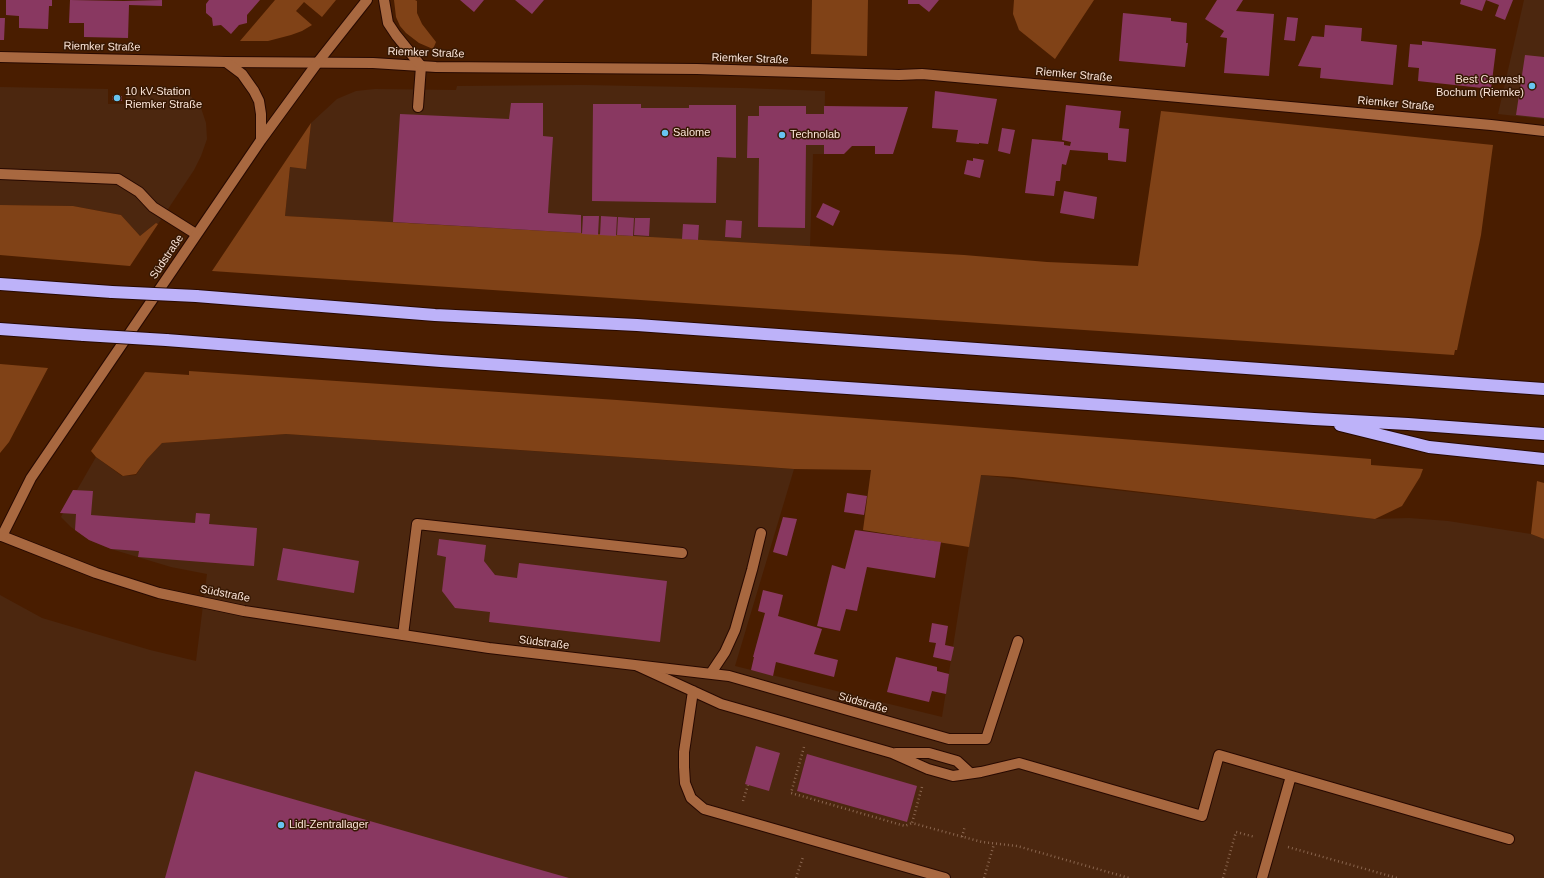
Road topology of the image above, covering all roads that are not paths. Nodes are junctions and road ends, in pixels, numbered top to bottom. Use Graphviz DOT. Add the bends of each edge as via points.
graph roads {
  1 [pos="366,0"];
  2 [pos="384,0"];
  3 [pos="0,57"];
  4 [pos="226,62"];
  5 [pos="318,62"];
  6 [pos="421,66"];
  7 [pos="418,107"];
  8 [pos="1544,131"];
  9 [pos="261,140"];
  10 [pos="0,174"];
  11 [pos="196,234"];
  12 [pos="0,284"];
  13 [pos="0,329"];
  14 [pos="1544,389"];
  15 [pos="1314,419"];
  16 [pos="1544,434"];
  17 [pos="1544,459"];
  18 [pos="761,533"];
  19 [pos="1,536"];
  20 [pos="682,553"];
  21 [pos="403,635"];
  22 [pos="1018,642"];
  23 [pos="636,665"];
  24 [pos="711,674"];
  25 [pos="693,691"];
  26 [pos="892,753"];
  27 [pos="970,773"];
  28 [pos="1291,776"];
  29 [pos="1509,838"];
  30 [pos="945,878"];
  31 [pos="1262,878"];
  1 -- 5 [label="street, Südstraße"];
  2 -- 6 [label="street" via="388,23"];
  3 -- 4 [label="street, Riemker Straße"];
  4 -- 5 [label="street, Riemker Straße"];
  4 -- 9 [label="street" via="242,74 259,101"];
  5 -- 6 [label="street, Riemker Straße"];
  5 -- 9 [label="street, Südstraße"];
  6 -- 7 [label="street"];
  6 -- 8 [label="street, Riemker Straße" via="697,69 899,76 922,74"];
  9 -- 11 [label="street, Südstraße"];
  10 -- 11 [label="street" via="118,179 139,192 152,207"];
  11 -- 19 [label="street, Südstraße" via="31,478"];
  12 -- 14 [label="highway, bridge"];
  13 -- 15 [label="highway, bridge"];
  15 -- 16 [label="highway"];
  15 -- 17 [label="highway" via="1429,447"];
  18 -- 24 [label="street" via="735,630"];
  19 -- 21 [label="street, Südstraße" via="96,573 158,593 244,611"];
  20 -- 21 [label="street" via="417,524"];
  21 -- 23 [label="street, Südstraße"];
  22 -- 24 [label="street, Südstraße" via="986,739 949,739 729,676"];
  23 -- 24 [label="street, Südstraße"];
  23 -- 25 [label="street"];
  25 -- 26 [label="street" via="721,704"];
  25 -- 30 [label="street" via="684,760 686,783 691,798 704,809"];
  26 -- 27 [label="street" via="928,769 953,776"];
  26 -- 27 [label="street" via="929,753 957,761"];
  27 -- 28 [label="street" via="1019,764 1202,816 1220,755"];
  28 -- 29 [label="street"];
  28 -- 31 [label="street"];
}
